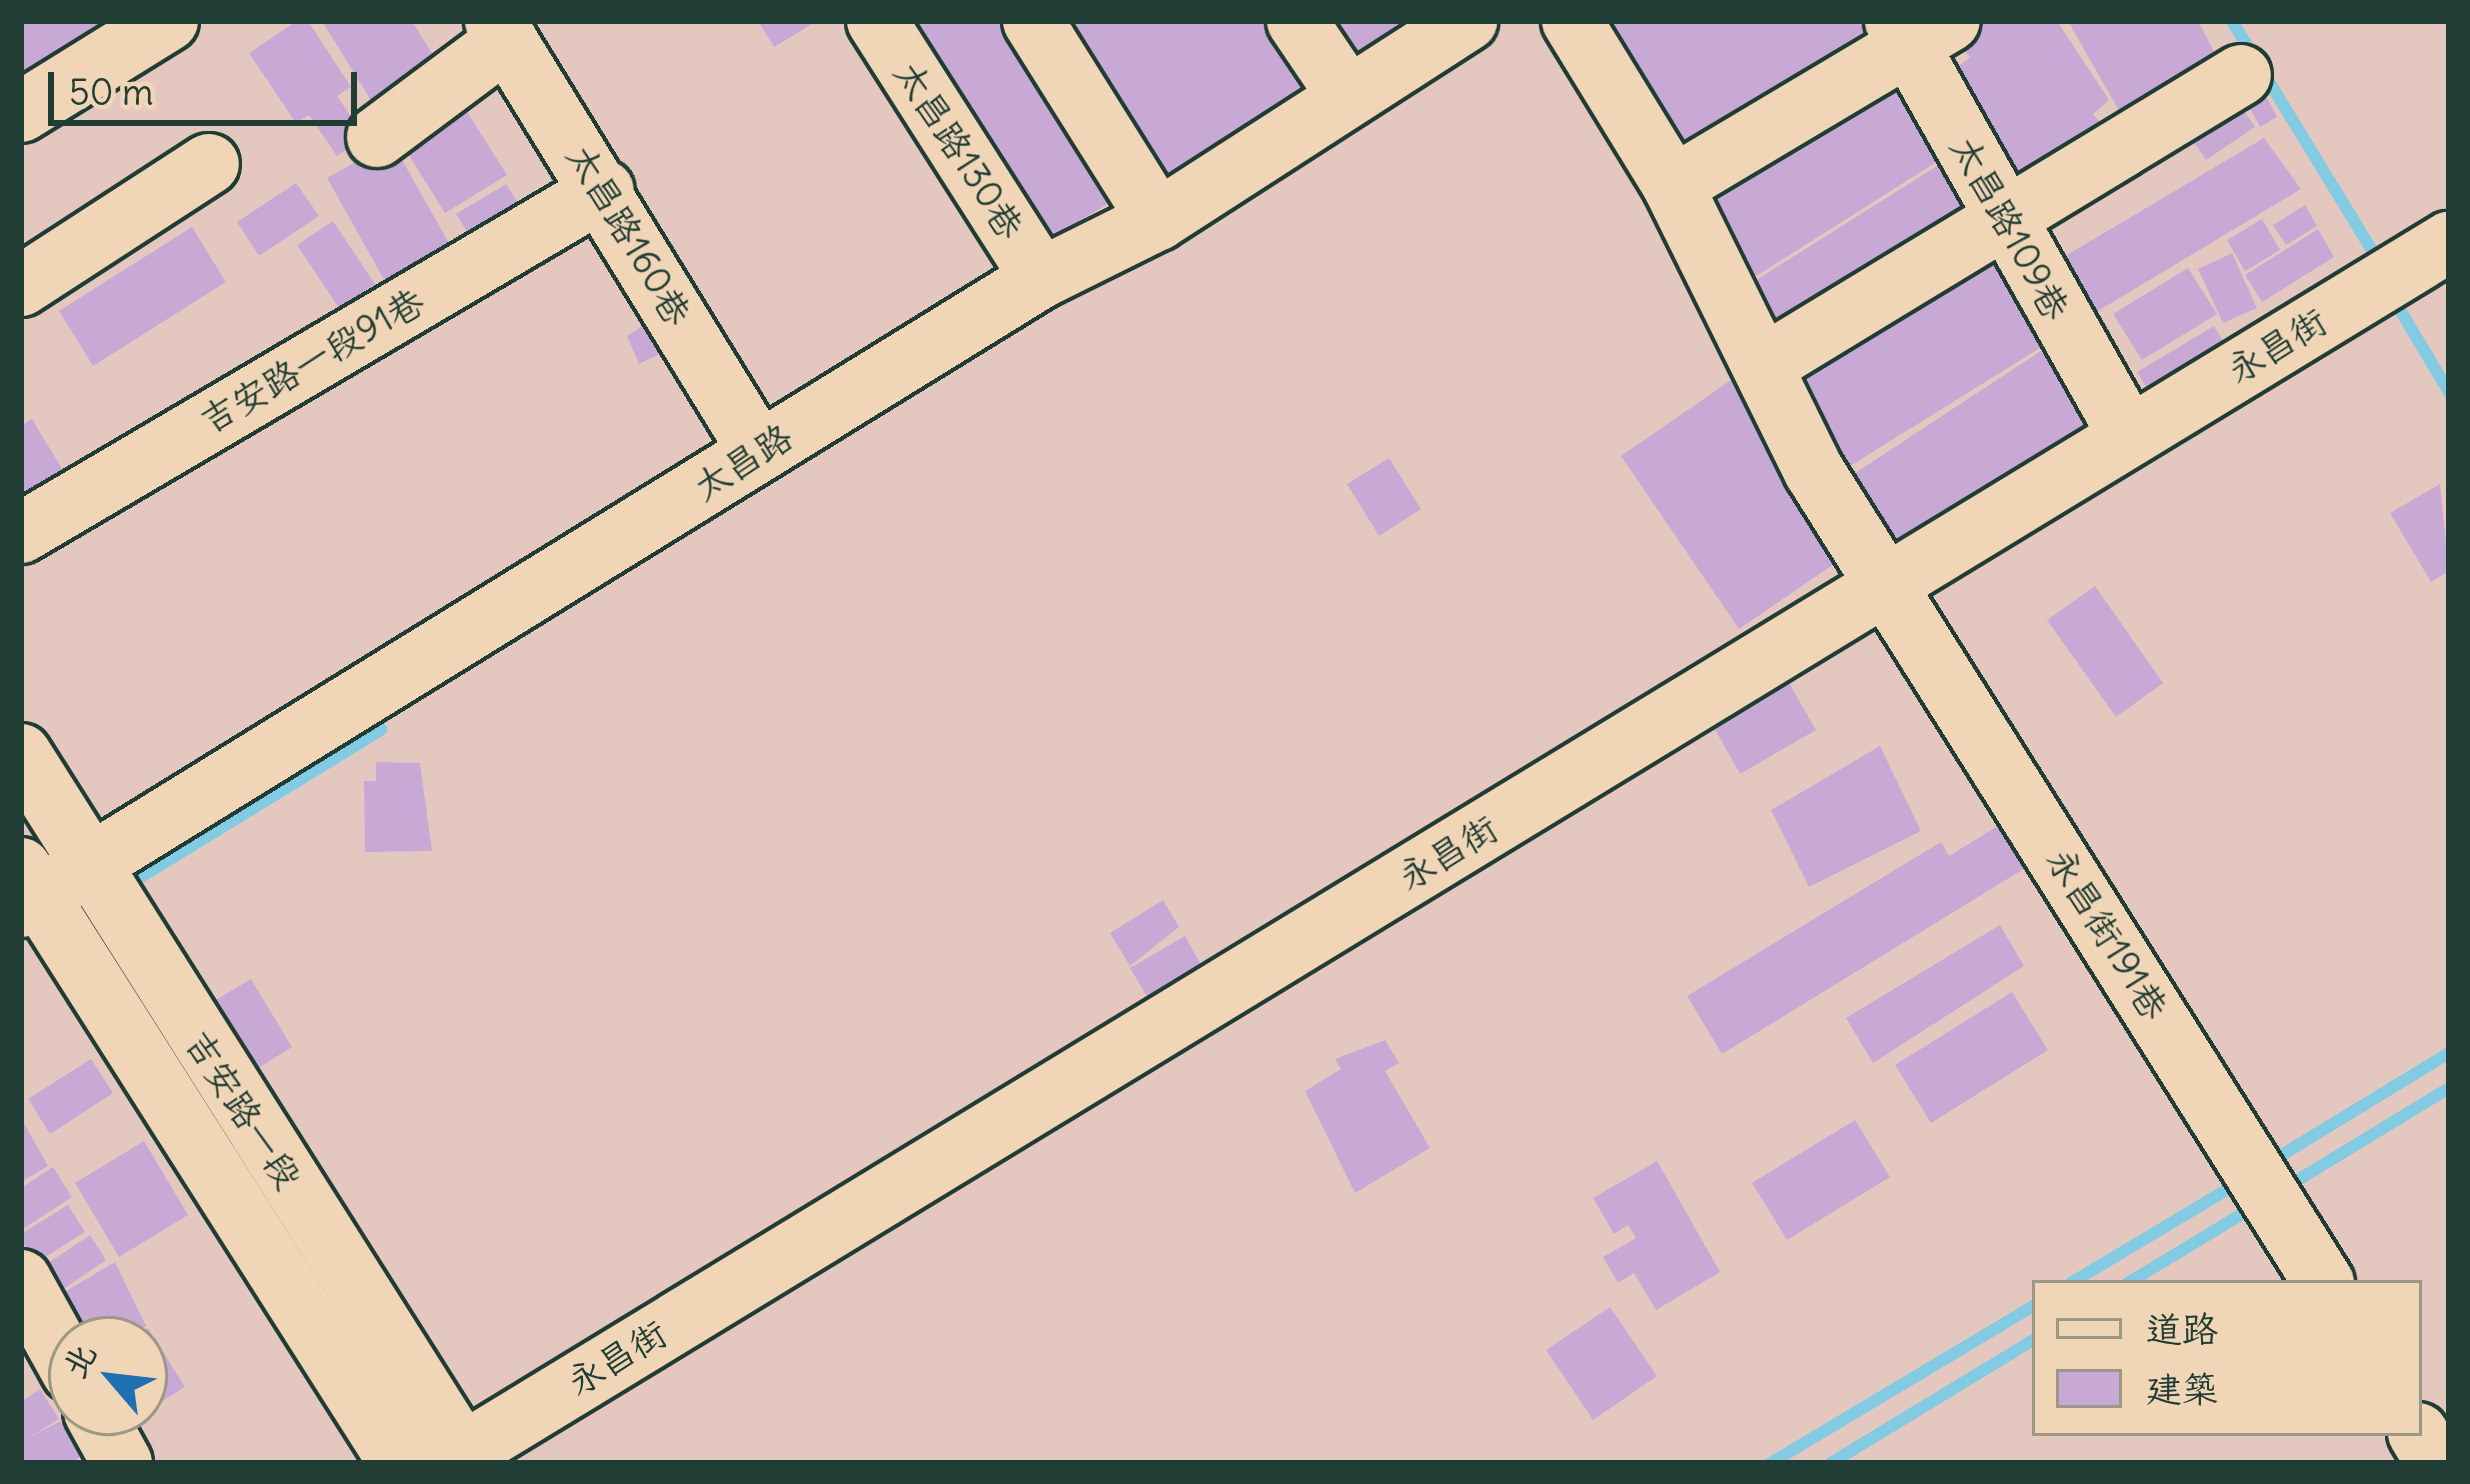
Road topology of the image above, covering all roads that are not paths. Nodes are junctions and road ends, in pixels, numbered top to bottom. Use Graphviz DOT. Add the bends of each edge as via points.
graph roads {
  1 [pos="168,21"];
  2 [pos="877,21"];
  3 [pos="1033,21"];
  4 [pos="1298,21"];
  5 [pos="1467,21"];
  6 [pos="1572,21"];
  7 [pos="1918,29"];
  8 [pos="501,31"];
  9 [pos="2241,75"];
  10 [pos="1347,95"];
  11 [pos="21,112"];
  12 [pos="377,136"];
  13 [pos="208,164"];
  14 [pos="1673,186"];
  15 [pos="604,190"];
  16 [pos="1159,220"];
  17 [pos="2000,220"];
  18 [pos="2449,242"];
  19 [pos="1042,278"];
  20 [pos="21,286"];
  21 [pos="1764,365"];
  22 [pos="2128,435"];
  23 [pos="759,452"];
  24 [pos="21,532"];
  25 [pos="1889,584"];
  26 [pos="21,754"];
  27 [pos="41,885"];
  28 [pos="21,1280"];
  29 [pos="2322,1280"];
  30 [pos="48,1329"];
  31 [pos="107,1436"];
  32 [pos="2420,1436"];
  33 [pos="459,1459"];
  34 [pos="122,1463"];
  35 [pos="399,1463"];
  36 [pos="2436,1463"];
  1 -- 11 [label="street"];
  2 -- 19 [label="street, 太昌路130巷"];
  3 -- 16 [label="street"];
  4 -- 10 [label="street"];
  5 -- 10 [label="street, 太昌路"];
  6 -- 14 [label="street, 永昌街191巷"];
  7 -- 14 [label="street"];
  7 -- 17 [label="street, 太昌路109巷"];
  8 -- 12 [label="street"];
  8 -- 15 [label="street, 太昌路160巷"];
  9 -- 17 [label="street"];
  10 -- 16 [label="street, 太昌路"];
  13 -- 20 [label="street"];
  14 -- 21 [label="street, 永昌街191巷"];
  15 -- 23 [label="street, 太昌路160巷"];
  15 -- 24 [label="street, 吉安路一段91巷"];
  16 -- 19 [label="street, 太昌路"];
  17 -- 21 [label="street"];
  17 -- 22 [label="street, 太昌路109巷"];
  18 -- 22 [label="street, 永昌街"];
  19 -- 23 [label="street, 太昌路"];
  21 -- 25 [label="street, 永昌街191巷" via="1814,471"];
  22 -- 25 [label="street, 永昌街"];
  23 -- 27 [label="street, 太昌路"];
  25 -- 29 [label="street, 永昌街191巷"];
  25 -- 33 [label="street, 永昌街"];
  26 -- 27 [label="street, 吉安路一段"];
  27 -- 33 [label="street, 吉安路一段"];
  27 -- 35 [label="street, 吉安路一段"];
  28 -- 30 [label="street"];
  31 -- 34 [label="street"];
  32 -- 36 [label="street"];
}
